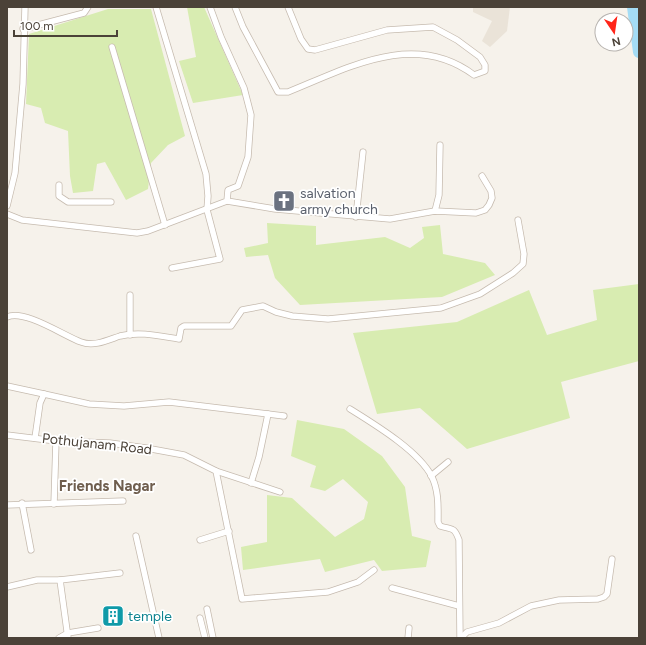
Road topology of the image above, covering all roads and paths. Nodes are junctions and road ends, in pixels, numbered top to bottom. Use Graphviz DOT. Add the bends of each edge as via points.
graph roads {
  1 [pos="25,7"];
  2 [pos="88,7"];
  3 [pos="156,7"];
  4 [pos="210,7"];
  5 [pos="235,7"];
  6 [pos="288,7"];
  7 [pos="23,29"];
  8 [pos="112,47"];
  9 [pos="440,145"];
  10 [pos="363,152"];
  11 [pos="482,176"];
  12 [pos="59,186"];
  13 [pos="227,201"];
  14 [pos="111,202"];
  15 [pos="7,206"];
  16 [pos="207,210"];
  17 [pos="435,211"];
  18 [pos="7,214"];
  19 [pos="356,217"];
  20 [pos="518,220"];
  21 [pos="165,225"];
  22 [pos="172,268"];
  23 [pos="130,295"];
  24 [pos="7,317"];
  25 [pos="130,334"];
  26 [pos="7,386"];
  27 [pos="44,394"];
  28 [pos="350,409"];
  29 [pos="268,414"];
  30 [pos="284,416"];
  31 [pos="7,435"];
  32 [pos="35,438"];
  33 [pos="56,441"];
  34 [pos="448,462"];
  35 [pos="216,471"];
  36 [pos="431,476"];
  37 [pos="251,483"];
  38 [pos="280,492"];
  39 [pos="123,501"];
  40 [pos="22,503"];
  41 [pos="54,504"];
  42 [pos="7,505"];
  43 [pos="228,530"];
  44 [pos="136,536"];
  45 [pos="200,540"];
  46 [pos="31,550"];
  47 [pos="612,559"];
  48 [pos="374,570"];
  49 [pos="120,573"];
  50 [pos="60,580"];
  51 [pos="7,587"];
  52 [pos="392,588"];
  53 [pos="459,606"];
  54 [pos="207,609"];
  55 [pos="200,618"];
  56 [pos="98,628"];
  57 [pos="409,628"];
  58 [pos="68,635"];
  59 [pos="59,638"];
  60 [pos="159,638"];
  61 [pos="205,638"];
  62 [pos="213,638"];
  63 [pos="408,638"];
  64 [pos="461,638"];
  1 -- 7 [label="street"];
  2 -- 7 [label="street" via="84,13"];
  3 -- 16 [label="street" via="206,174"];
  4 -- 13 [label="street" via="220,37 244,88 251,115 248,157 238,186 228,190"];
  5 -- 6 [label="street" via="278,92 288,92 374,59 409,53 425,54 460,64 474,75 485,71 485,65 480,57 433,27 387,30 315,50 308,49 301,39"];
  7 -- 15 [label="street" via="25,49 15,173"];
  8 -- 21 [label="street"];
  9 -- 17 [label="street" via="439,195"];
  10 -- 19 [label="street"];
  11 -- 17 [label="street" via="492,198 485,210 476,213"];
  12 -- 14 [label="street" via="58,196 68,202"];
  13 -- 16 [label="street"];
  13 -- 19 [label="street" via="275,209"];
  16 -- 21 [label="street"];
  16 -- 22 [label="street" via="220,259"];
  17 -- 19 [label="street" via="390,220"];
  18 -- 21 [label="street" via="22,220 137,233"];
  20 -- 25 [label="street" via="524,254 523,264 480,294 441,308 328,319 292,316 264,306 242,310 231,326 184,326 181,328 179,339"];
  23 -- 25 [label="street"];
  24 -- 25 [label="street" via="17,315 83,343 92,344"];
  26 -- 27 [label="street"];
  27 -- 29 [label="street" via="89,404 124,406 168,402"];
  27 -- 32 [label="street" via="40,403"];
  28 -- 36 [label="street" via="381,428 406,448"];
  29 -- 30 [label="street"];
  29 -- 37 [label="street"];
  31 -- 32 [label="street, Pothujanam Road"];
  32 -- 33 [label="street, Pothujanam Road"];
  33 -- 35 [label="street, Pothujanam Road" via="110,443 184,455"];
  33 -- 41 [label="street"];
  34 -- 36 [label="street"];
  35 -- 37 [label="street, Pothujanam Road"];
  35 -- 43 [label="street"];
  36 -- 53 [label="street" via="438,497 438,522 440,526 456,532 459,540"];
  37 -- 38 [label="street, Pothujanam Road"];
  39 -- 41 [label="street"];
  40 -- 41 [label="street"];
  40 -- 42 [label="street"];
  40 -- 46 [label="street"];
  43 -- 45 [label="street"];
  43 -- 48 [label="street" via="241,596 246,600 328,592 358,582"];
  44 -- 60 [label="street"];
  47 -- 64 [label="street" via="607,594 604,597 559,600 531,606 499,623 467,632"];
  49 -- 50 [label="street"];
  50 -- 51 [label="street" via="37,580"];
  50 -- 58 [label="street"];
  52 -- 53 [label="street"];
  53 -- 64 [label="street"];
  54 -- 62 [label="street"];
  55 -- 61 [label="street"];
  56 -- 58 [label="street"];
  57 -- 63 [label="street"];
  58 -- 59 [label="street"];
}
